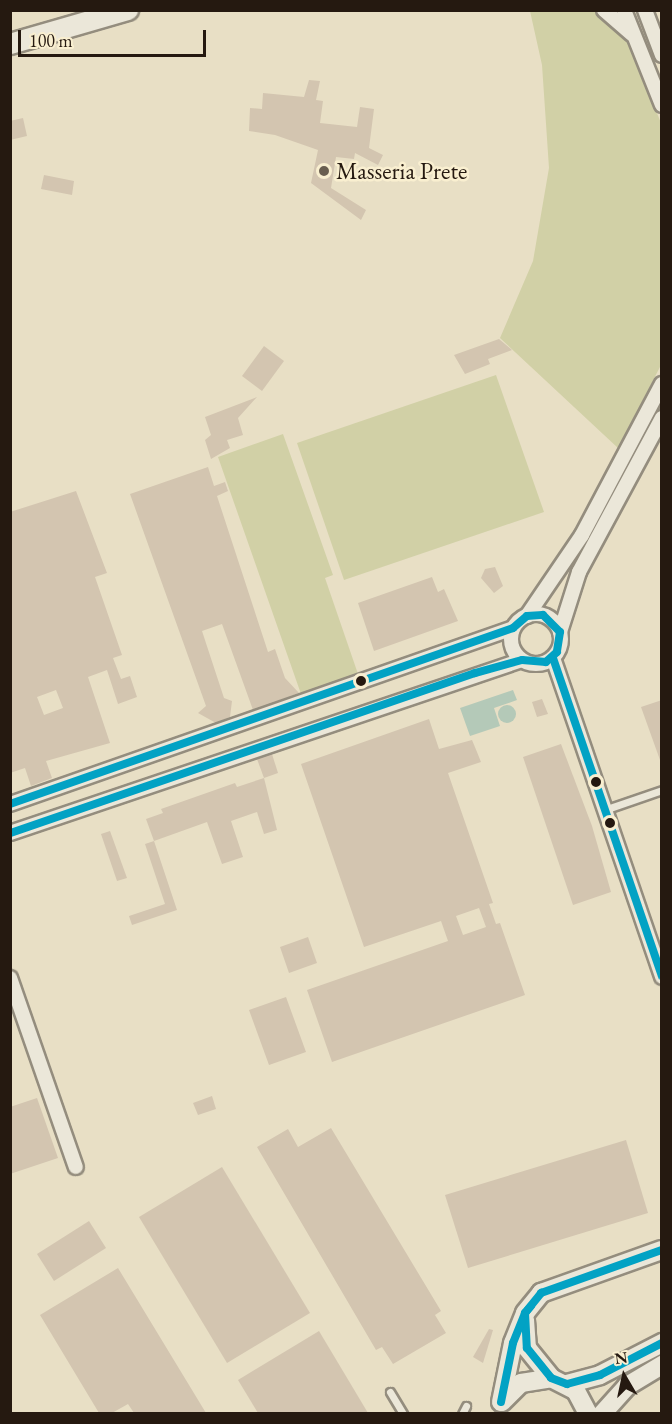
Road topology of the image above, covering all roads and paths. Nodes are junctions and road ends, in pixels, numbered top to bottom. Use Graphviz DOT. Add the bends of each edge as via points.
graph roads {
  1 [pos="128,10"];
  2 [pos="604,10"];
  3 [pos="624,10"];
  4 [pos="645,10"];
  5 [pos="633,34"];
  6 [pos="10,44"];
  7 [pos="662,55"];
  8 [pos="662,105"];
  9 [pos="662,384"];
  10 [pos="662,418"];
  11 [pos="527,616"];
  12 [pos="513,628"];
  13 [pos="560,632"];
  14 [pos="553,658"];
  15 [pos="522,660"];
  16 [pos="662,790"];
  17 [pos="10,804"];
  18 [pos="604,810"];
  19 [pos="10,833"];
  20 [pos="662,977"];
  21 [pos="10,978"];
  22 [pos="76,1167"];
  23 [pos="662,1250"];
  24 [pos="525,1313"];
  25 [pos="662,1343"];
  26 [pos="662,1365"];
  27 [pos="559,1381"];
  28 [pos="390,1392"];
  29 [pos="500,1408"];
  30 [pos="403,1413"];
  31 [pos="588,1413"];
  32 [pos="602,1413"];
  1 -- 6 [label="main road"];
  2 -- 5 [label="street"];
  3 -- 5 [label="street"];
  4 -- 7 [label="street"];
  5 -- 8 [label="street"];
  9 -- 11 [label="street" via="582,535"];
  10 -- 13 [label="street" via="579,572"];
  11 -- 12 [label="street"];
  11 -- 13 [label="street" via="543,615"];
  12 -- 15 [label="street" via="511,642"];
  12 -- 17 [label="street"];
  13 -- 14 [label="street" via="560,646"];
  14 -- 15 [label="street" via="538,664"];
  14 -- 18 [label="street"];
  15 -- 19 [label="street"];
  16 -- 18 [label="lane"];
  18 -- 20 [label="street"];
  21 -- 22 [label="street"];
  23 -- 24 [label="street" via="541,1293"];
  24 -- 27 [label="street" via="528,1348"];
  24 -- 29 [label="street" via="513,1343"];
  25 -- 27 [label="street" via="600,1375"];
  26 -- 32 [label="street" via="627,1386"];
  27 -- 29 [label="street" via="521,1383"];
  27 -- 31 [label="street" via="576,1391"];
  28 -- 30 [label="lane"];
}
